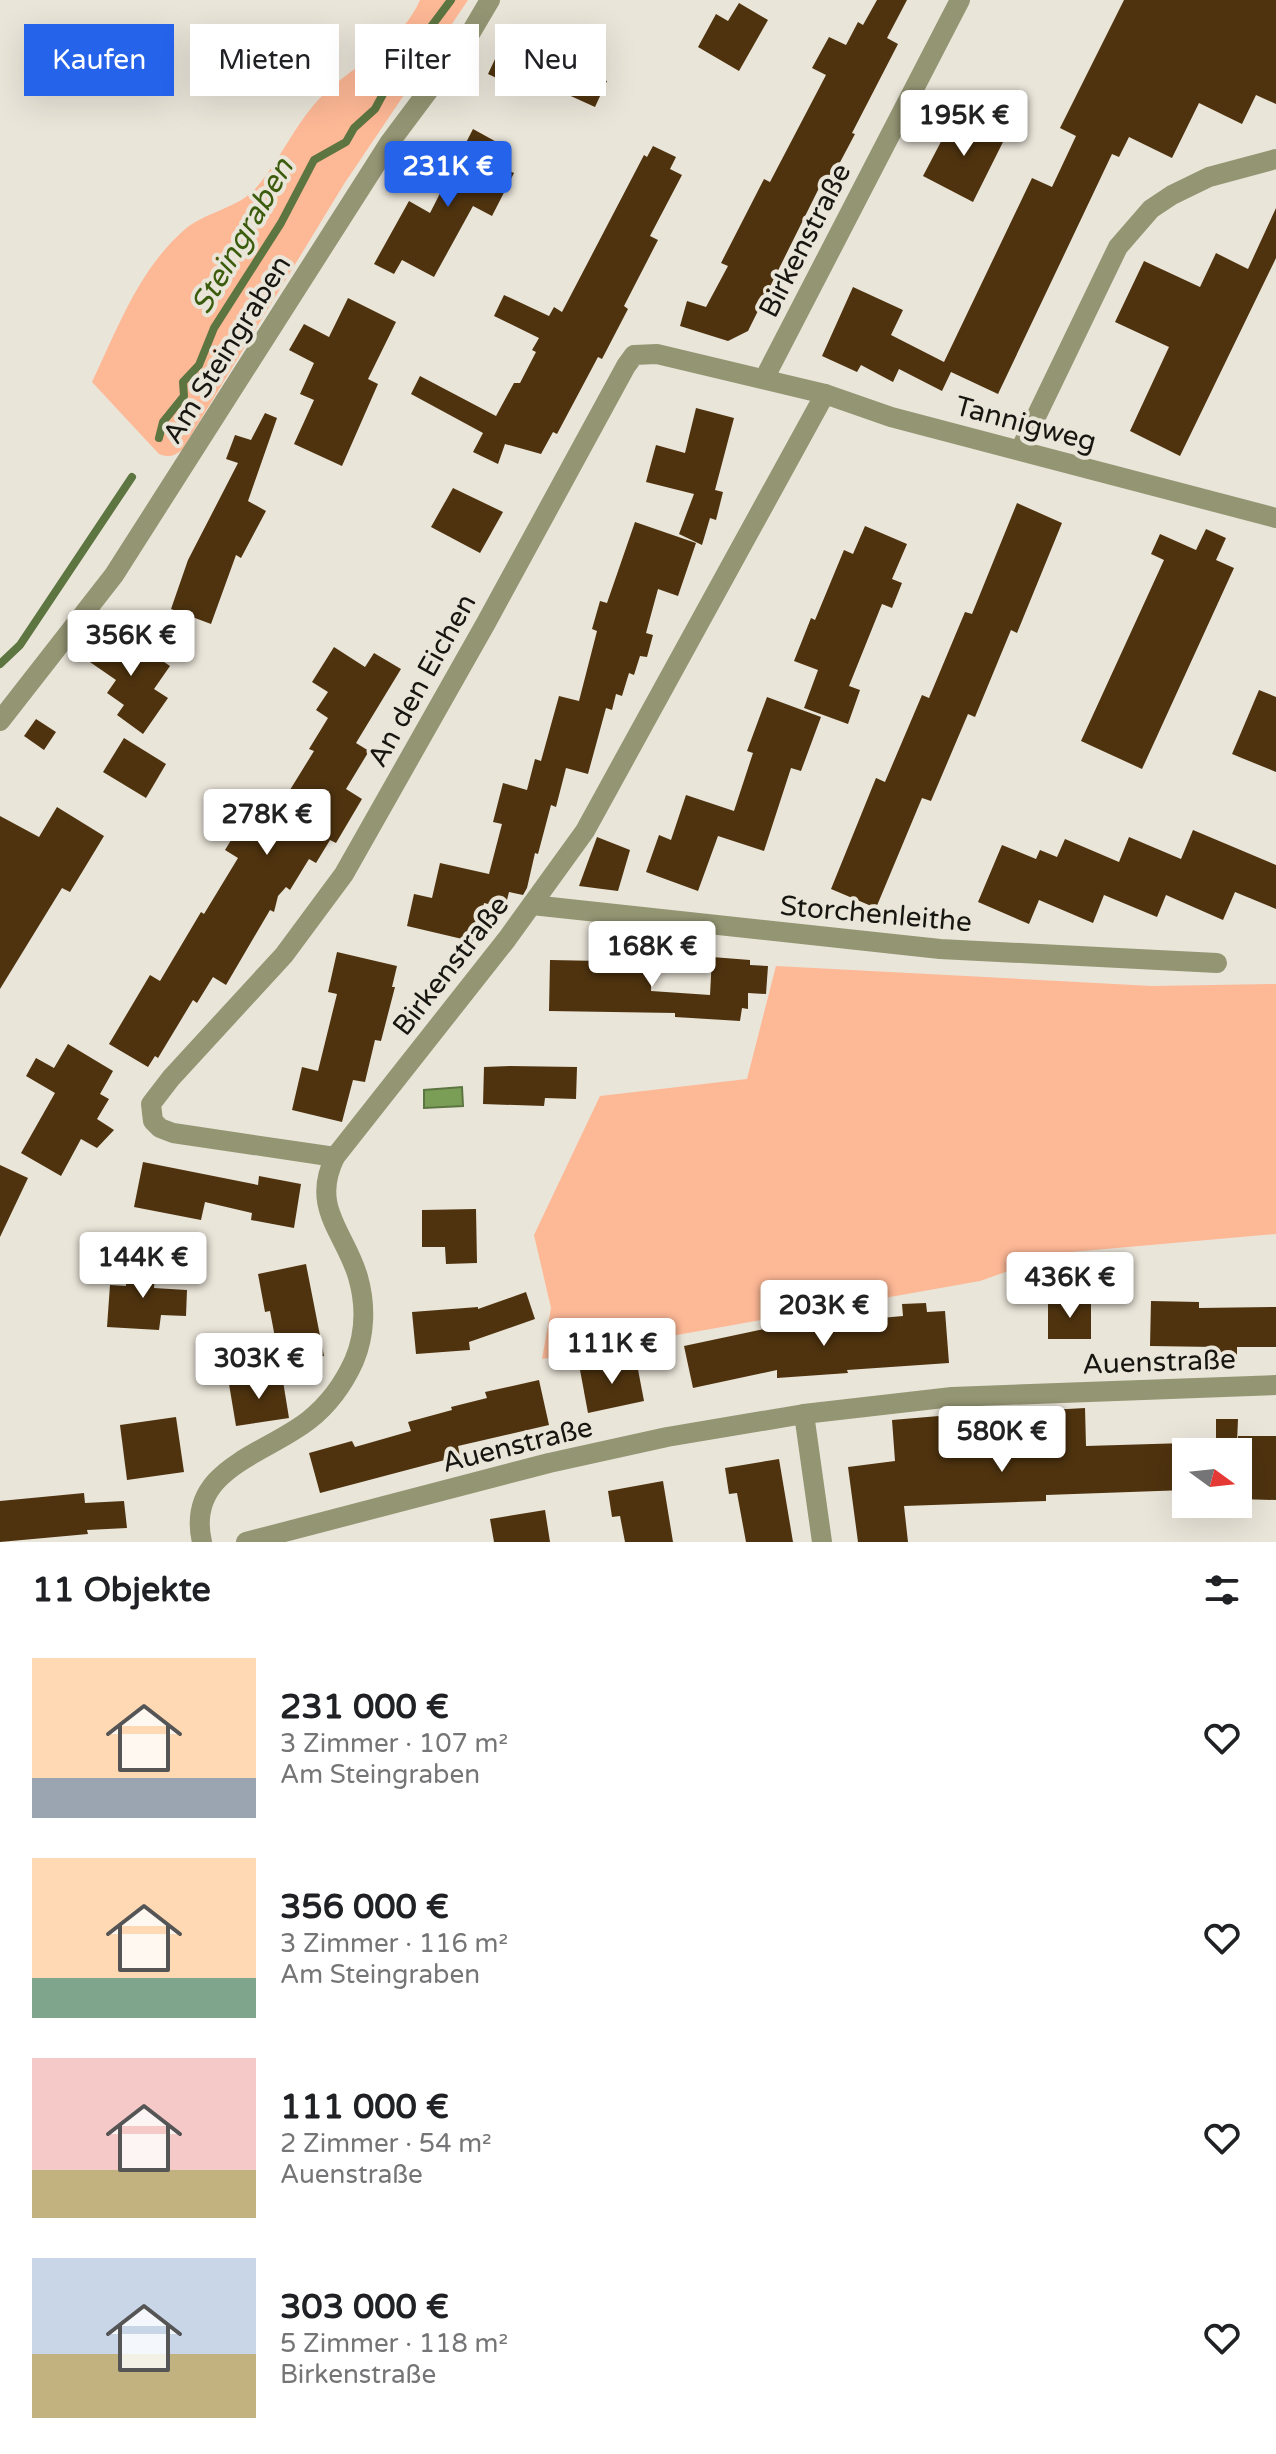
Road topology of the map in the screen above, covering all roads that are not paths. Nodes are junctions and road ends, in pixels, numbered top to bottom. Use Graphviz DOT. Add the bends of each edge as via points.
graph roads {
  1 [pos="490,0"];
  2 [pos="960,0"];
  3 [pos="1276,159"];
  4 [pos="764,379"];
  5 [pos="825,394"];
  6 [pos="1020,450"];
  7 [pos="1276,518"];
  8 [pos="0,721"];
  9 [pos="532,905"];
  10 [pos="1217,963"];
  11 [pos="335,1157"];
  12 [pos="1276,1385"];
  13 [pos="804,1414"];
  14 [pos="202,1542"];
  15 [pos="246,1542"];
  16 [pos="822,1542"];
  1 -- 8 [label="street, Am Steingraben" via="390,142 114,575"];
  2 -- 4 [label="street, Birkenstraße"];
  3 -- 6 [label="street" via="1209,177 1172,195 1143,218 1118,247"];
  4 -- 5 [label="street, Tannigweg"];
  4 -- 11 [label="street, An den Eichen" via="657,354 634,355 344,874 284,955 157,1095 150,1111 160,1128 173,1133"];
  5 -- 6 [label="street, Tannigweg"];
  5 -- 9 [label="street, Birkenstraße" via="585,831"];
  6 -- 7 [label="street, Tannigweg"];
  9 -- 10 [label="street, Storchenleithe" via="940,949"];
  9 -- 11 [label="street, Birkenstraße"];
  11 -- 14 [label="street, Birkenstraße" via="327,1173 327,1202 358,1275 363,1306 354,1361 327,1403 309,1420 214,1483 199,1511"];
  12 -- 13 [label="street, Auenstraße" via="952,1397"];
  13 -- 15 [label="street, Auenstraße" via="549,1463"];
  13 -- 16 [label="street"];
}
